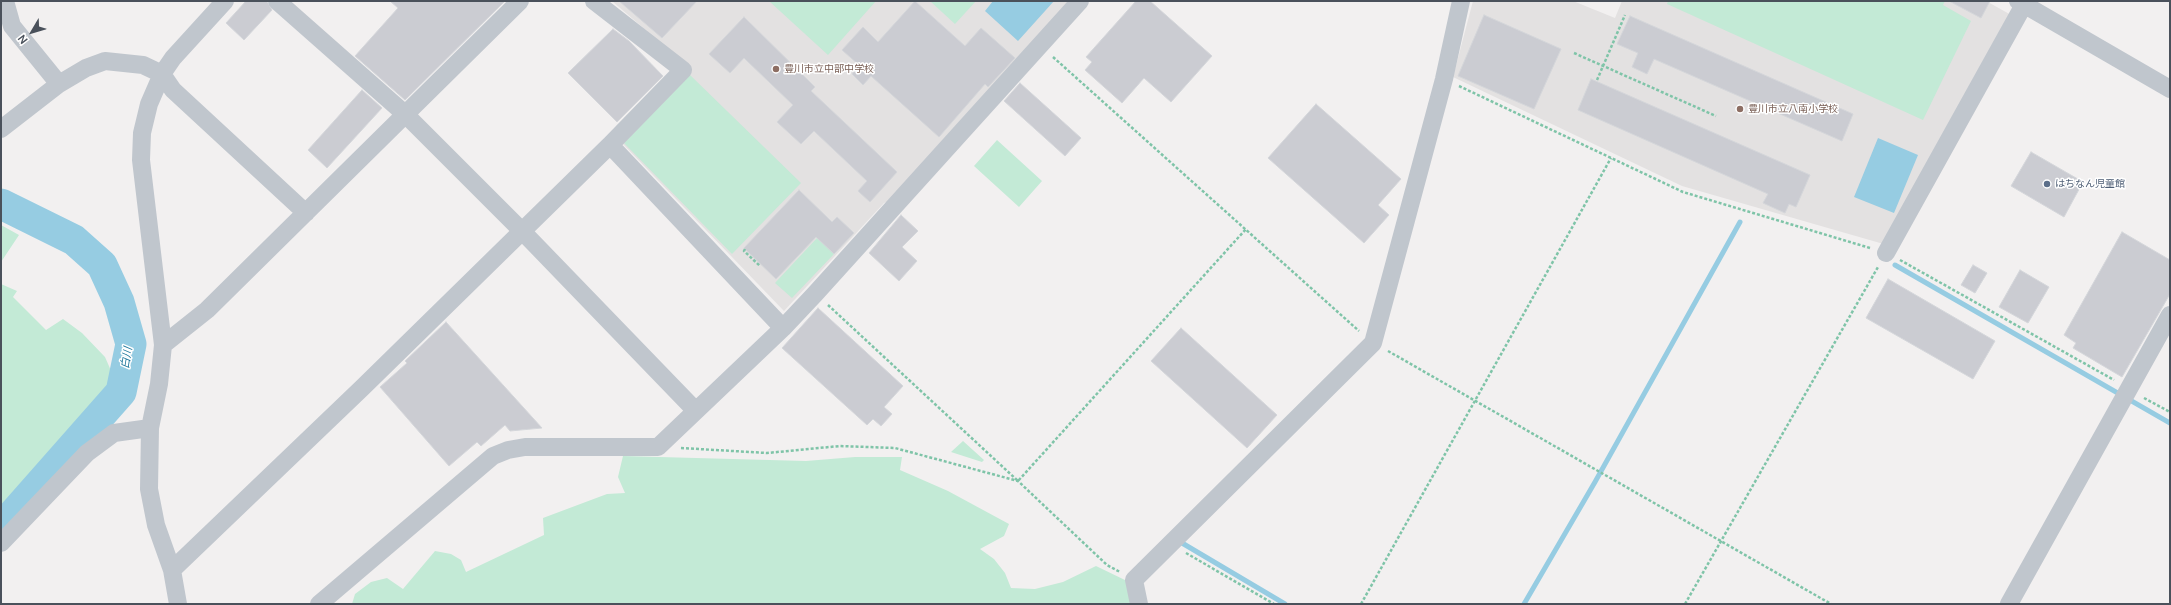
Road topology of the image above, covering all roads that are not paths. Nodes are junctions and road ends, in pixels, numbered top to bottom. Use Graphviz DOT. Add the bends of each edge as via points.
graph roads {
  1 [pos="5,1"];
  2 [pos="226,1"];
  3 [pos="277,1"];
  4 [pos="520,1"];
  5 [pos="594,1"];
  6 [pos="1080,1"];
  7 [pos="1461,1"];
  8 [pos="2022,2"];
  9 [pos="162,74"];
  10 [pos="59,84"];
  11 [pos="2170,89"];
  12 [pos="405,114"];
  13 [pos="1,129"];
  14 [pos="610,145"];
  15 [pos="306,213"];
  16 [pos="522,231"];
  17 [pos="1886,252"];
  18 [pos="2170,316"];
  19 [pos="783,328"];
  20 [pos="163,345"];
  21 [pos="695,410"];
  22 [pos="150,428"];
  23 [pos="1,543"];
  24 [pos="172,570"];
  25 [pos="178,604"];
  26 [pos="319,604"];
  27 [pos="1139,604"];
  28 [pos="2009,604"];
  1 -- 10 [label="street" via="12,26"];
  2 -- 9 [label="street" via="173,58"];
  3 -- 12 [label="street"];
  4 -- 12 [label="street"];
  5 -- 14 [label="street" via="683,70"];
  6 -- 19 [label="street"];
  7 -- 27 [label="street" via="1444,79 1373,342 1134,580"];
  8 -- 11 [label="street"];
  8 -- 17 [label="street"];
  9 -- 10 [label="street" via="143,65 105,60"];
  9 -- 15 [label="street" via="173,90"];
  9 -- 20 [label="street" via="149,104 142,133 141,160"];
  10 -- 13 [label="street"];
  12 -- 15 [label="street"];
  12 -- 16 [label="street"];
  14 -- 16 [label="street"];
  14 -- 19 [label="street"];
  15 -- 20 [label="street" via="207,310"];
  16 -- 21 [label="street"];
  16 -- 24 [label="street"];
  18 -- 28 [label="street"];
  19 -- 21 [label="street"];
  20 -- 22 [label="street" via="159,384"];
  21 -- 26 [label="street" via="658,447 525,447 493,456"];
  22 -- 23 [label="street" via="114,433 87,453"];
  22 -- 24 [label="street" via="149,489 156,525"];
  24 -- 25 [label="street"];
}
